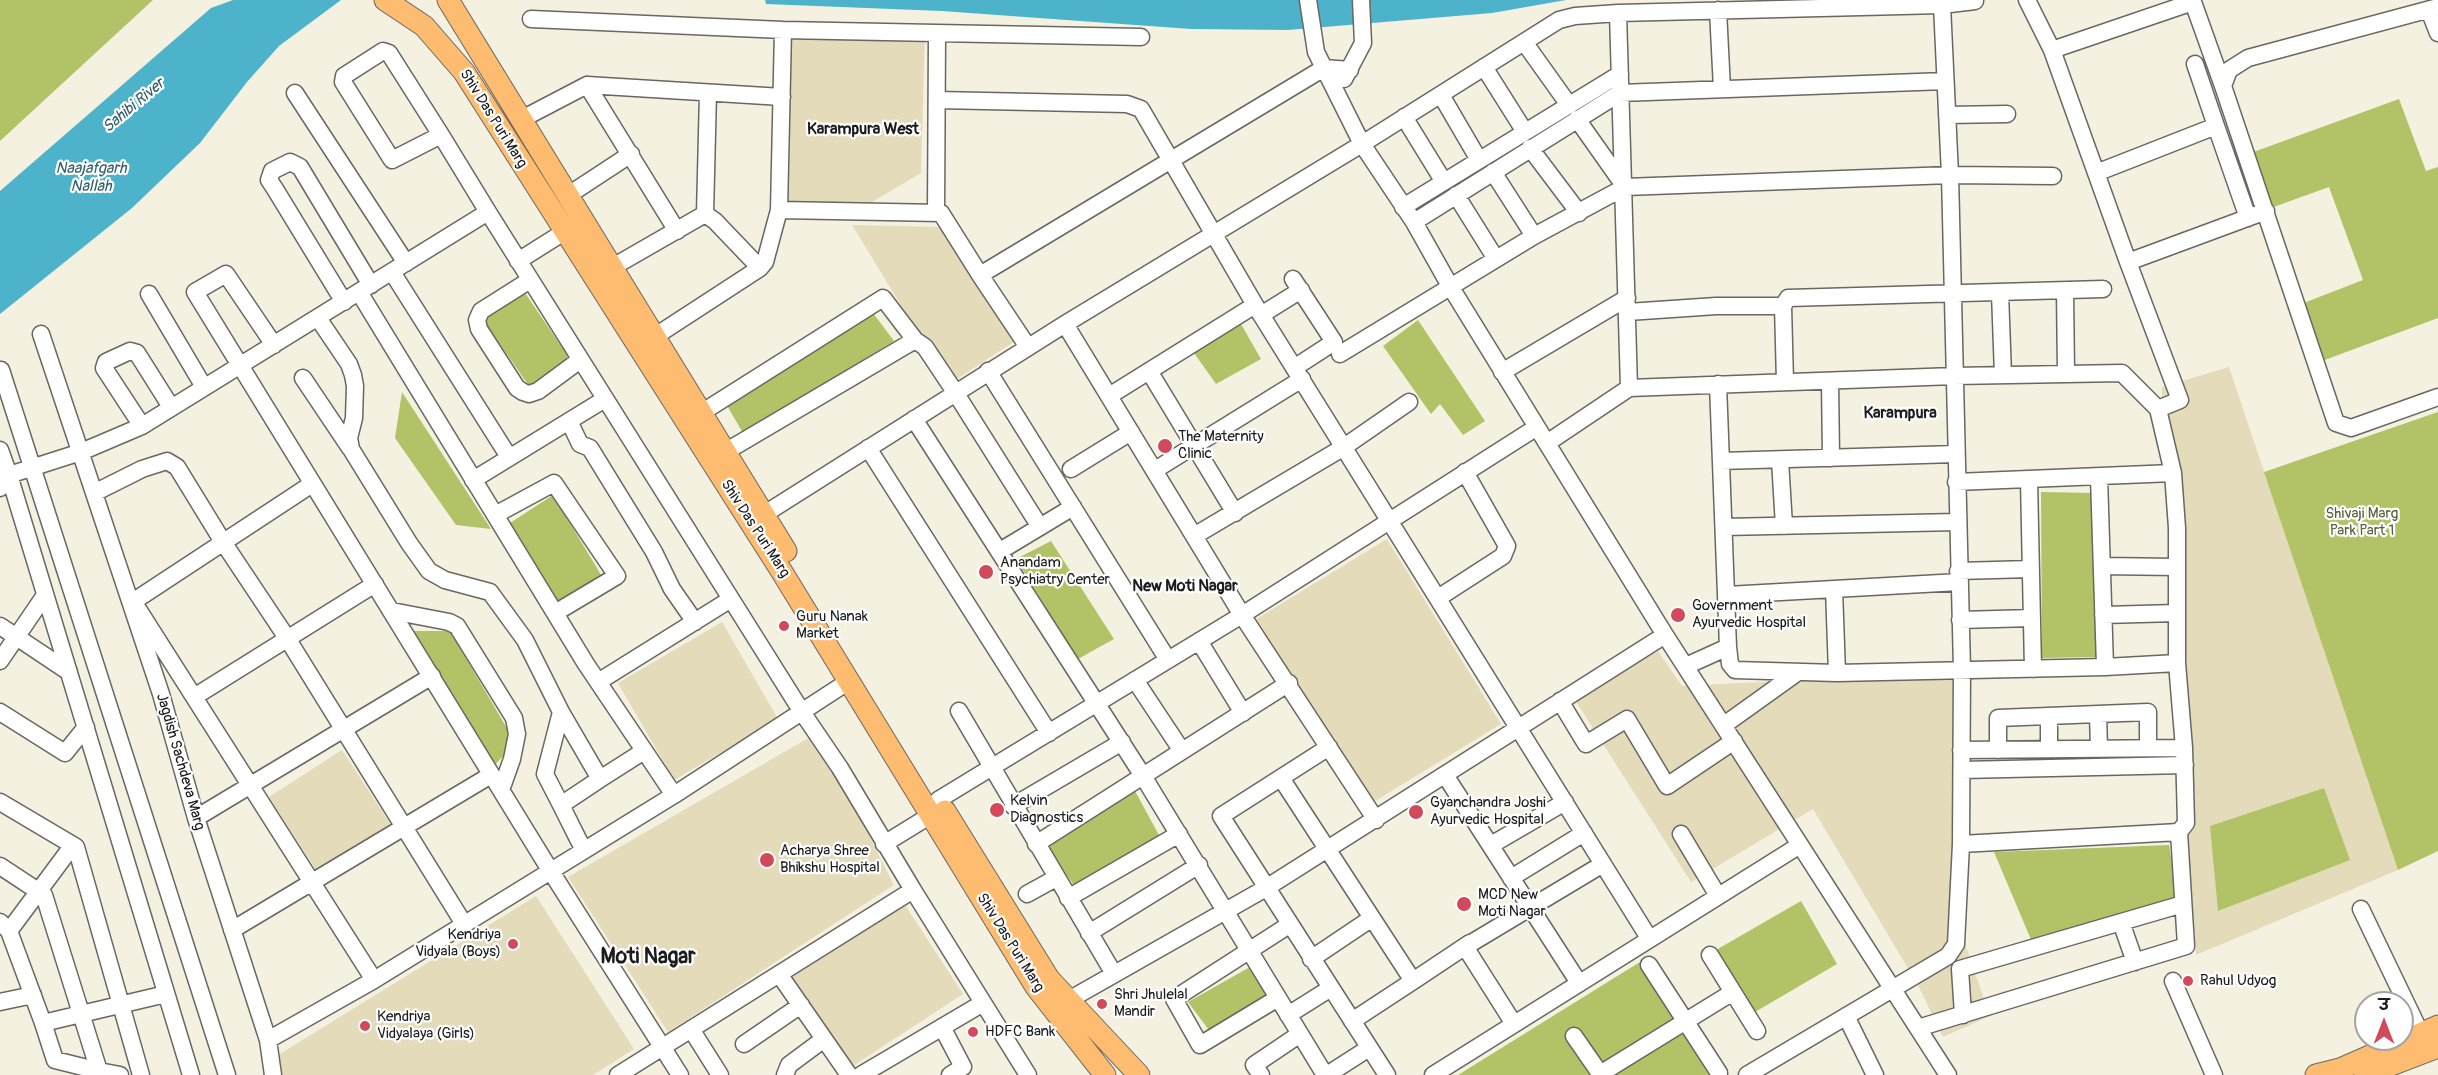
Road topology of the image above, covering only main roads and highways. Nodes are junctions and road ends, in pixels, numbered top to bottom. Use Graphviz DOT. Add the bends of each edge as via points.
graph roads {
  1 [pos="386,0"];
  2 [pos="450,3"];
  3 [pos="424,26"];
  4 [pos="935,808"];
  5 [pos="2429,1030"];
  6 [pos="2438,1047"];
  7 [pos="1105,1075"];
  8 [pos="1139,1075"];
  9 [pos="2316,1075"];
  10 [pos="2365,1075"];
  1 -- 3 [label="main road, Shiv Das Puri Marg"];
  2 -- 3 [label="main road"];
  2 -- 4 [label="main road, Shiv Das Puri Marg" via="763,515"];
  3 -- 4 [label="main road, Shiv Das Puri Marg" via="464,72 849,681"];
  4 -- 7 [label="main road, Shiv Das Puri Marg" via="1036,987"];
  4 -- 8 [label="main road, Shiv Das Puri Marg" via="1049,979"];
  5 -- 9 [label="main road" via="2340,1069"];
  6 -- 10 [label="main road"];
}
